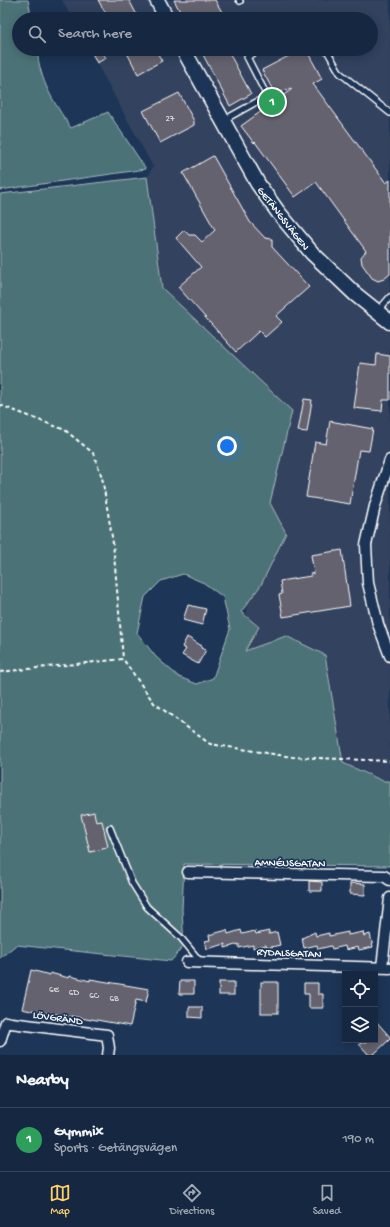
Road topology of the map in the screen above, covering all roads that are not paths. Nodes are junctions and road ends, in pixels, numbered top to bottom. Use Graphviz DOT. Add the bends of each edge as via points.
graph roads {
  1 [pos="157,0"];
  2 [pos="163,12"];
  3 [pos="187,56"];
  4 [pos="250,56"];
  5 [pos="330,56"];
  6 [pos="390,113"];
  7 [pos="222,121"];
  8 [pos="390,298"];
  9 [pos="377,312"];
  10 [pos="390,322"];
  11 [pos="390,460"];
  12 [pos="390,656"];
  13 [pos="110,828"];
  14 [pos="188,872"];
  15 [pos="390,880"];
  16 [pos="390,898"];
  17 [pos="187,962"];
  18 [pos="201,962"];
  19 [pos="386,967"];
  20 [pos="0,1041"];
  21 [pos="108,1055"];
  1 -- 2 [label="street"];
  3 -- 7 [label="street, GETÄNGSVÄGEN"];
  4 -- 7 [label="lane" via="248,57 267,96"];
  5 -- 6 [label="lane" via="340,73"];
  7 -- 9 [label="street, GETÄNGSVÄGEN" via="258,184 278,212 312,253"];
  8 -- 9 [label="lane"];
  9 -- 10 [label="street, GETÄNGSVÄGEN"];
  11 -- 12 [label="street" via="374,506 366,545 368,583 378,624"];
  13 -- 18 [label="lane" via="132,882 147,906 181,938"];
  14 -- 15 [label="street, AMNÉUSGATAN" via="384,876"];
  16 -- 19 [label="street"];
  17 -- 18 [label="street, RYDALSGATAN"];
  18 -- 19 [label="street, RYDALSGATAN"];
  20 -- 21 [label="street, LÖVGRÄND" via="6,1022 107,1036"];
}
